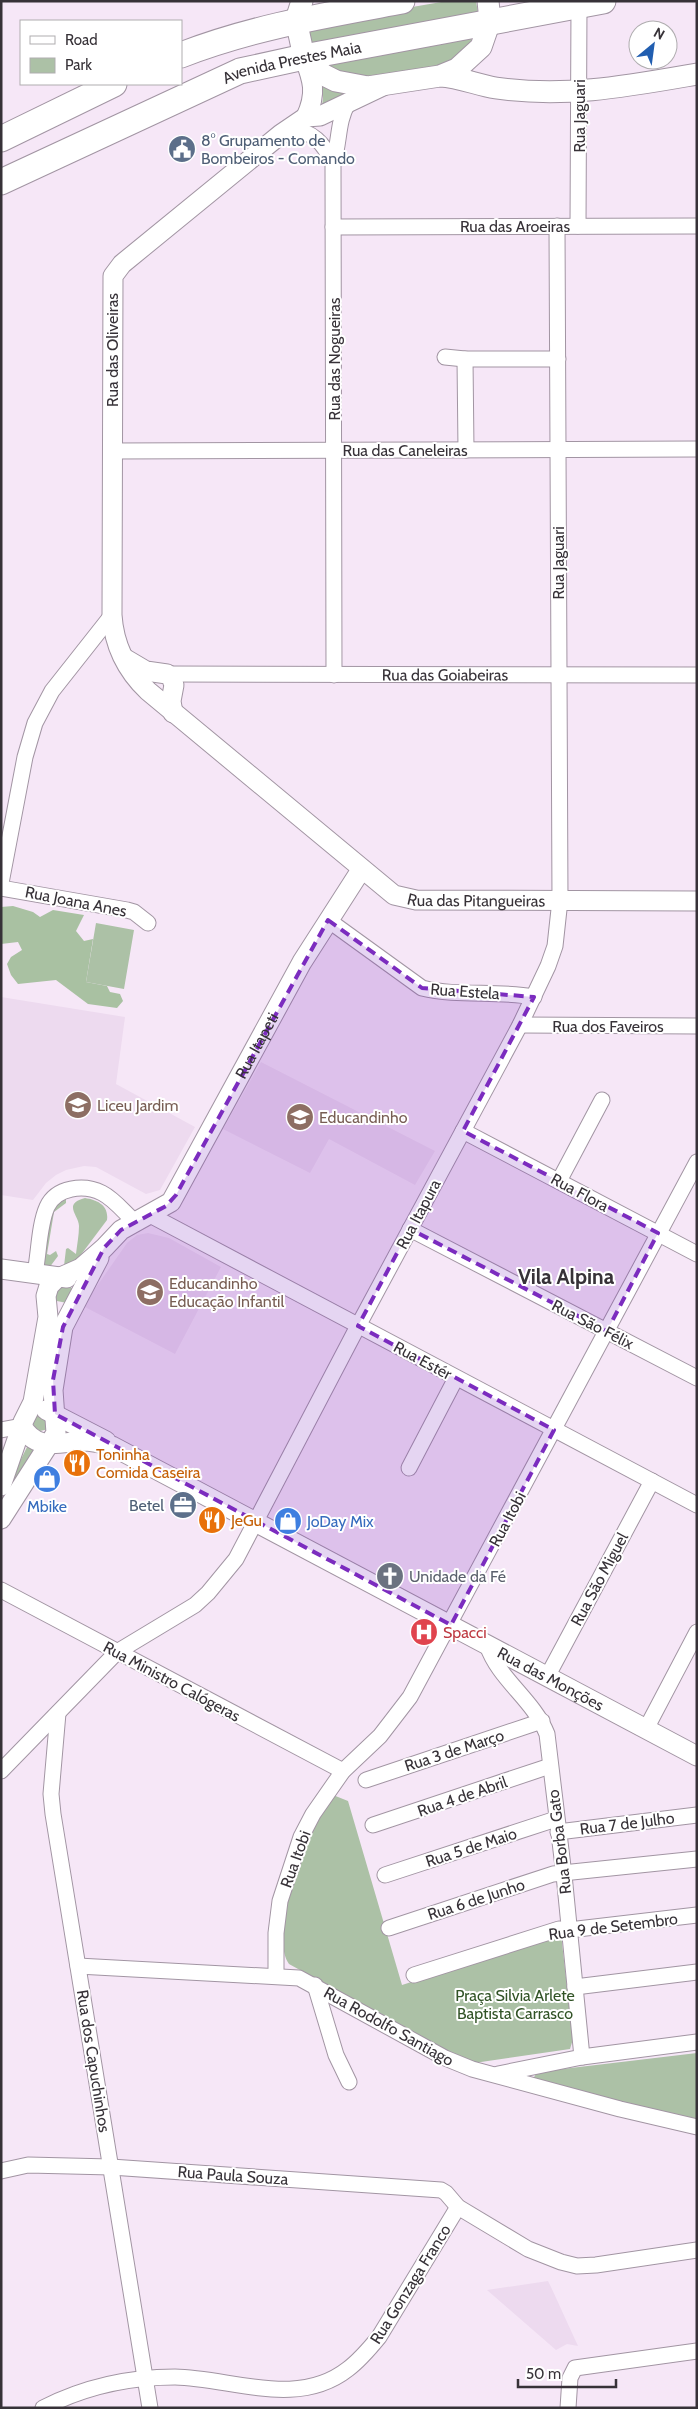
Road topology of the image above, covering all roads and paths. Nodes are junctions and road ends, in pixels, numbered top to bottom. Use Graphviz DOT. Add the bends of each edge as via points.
graph roads {
  1 [pos="402,1"];
  2 [pos="603,1"];
  3 [pos="579,6"];
  4 [pos="299,11"];
  5 [pos="489,11"];
  6 [pos="481,47"];
  7 [pos="182,55"];
  8 [pos="304,56"];
  9 [pos="697,74"];
  10 [pos="440,76"];
  11 [pos="112,85"];
  12 [pos="384,86"];
  13 [pos="508,89"];
  14 [pos="579,92"];
  15 [pos="348,103"];
  16 [pos="306,117"];
  17 [pos="290,128"];
  18 [pos="1,140"];
  19 [pos="333,163"];
  20 [pos="1,182"];
  21 [pos="557,226"];
  22 [pos="578,226"];
  23 [pos="697,226"];
  24 [pos="333,227"];
  25 [pos="445,357"];
  26 [pos="465,359"];
  27 [pos="558,359"];
  28 [pos="697,449"];
  29 [pos="466,450"];
  30 [pos="558,450"];
  31 [pos="334,451"];
  32 [pos="113,452"];
  33 [pos="112,615"];
  34 [pos="334,675"];
  35 [pos="559,675"];
  36 [pos="697,675"];
  37 [pos="164,691"];
  38 [pos="361,870"];
  39 [pos="1,883"];
  40 [pos="1,888"];
  41 [pos="560,900"];
  42 [pos="697,900"];
  43 [pos="328,920"];
  44 [pos="148,923"];
  45 [pos="534,997"];
  46 [pos="520,1025"];
  47 [pos="697,1026"];
  48 [pos="602,1100"];
  49 [pos="463,1131"];
  50 [pos="697,1162"];
  51 [pos="559,1181"];
  52 [pos="142,1218"];
  53 [pos="410,1230"];
  54 [pos="658,1233"];
  55 [pos="104,1248"];
  56 [pos="697,1254"];
  57 [pos="1,1269"];
  58 [pos="29,1272"];
  59 [pos="61,1277"];
  60 [pos="47,1299"];
  61 [pos="75,1302"];
  62 [pos="358,1326"];
  63 [pos="607,1331"];
  64 [pos="456,1378"];
  65 [pos="697,1378"];
  66 [pos="55,1414"];
  67 [pos="26,1419"];
  68 [pos="1,1430"];
  69 [pos="554,1430"];
  70 [pos="50,1445"];
  71 [pos="112,1446"];
  72 [pos="409,1468"];
  73 [pos="652,1481"];
  74 [pos="1,1486"];
  75 [pos="697,1504"];
  76 [pos="1,1519"];
  77 [pos="256,1522"];
  78 [pos="1,1590"];
  79 [pos="450,1625"];
  80 [pos="697,1632"];
  81 [pos="488,1645"];
  82 [pos="117,1652"];
  83 [pos="548,1677"];
  84 [pos="58,1712"];
  85 [pos="542,1721"];
  86 [pos="646,1729"];
  87 [pos="697,1756"];
  88 [pos="550,1766"];
  89 [pos="1,1771"];
  90 [pos="343,1771"];
  91 [pos="366,1780"];
  92 [pos="697,1815"];
  93 [pos="373,1825"];
  94 [pos="557,1825"];
  95 [pos="697,1859"];
  96 [pos="564,1875"];
  97 [pos="385,1876"];
  98 [pos="697,1915"];
  99 [pos="389,1928"];
  100 [pos="569,1930"];
  101 [pos="78,1966"];
  102 [pos="697,1972"];
  103 [pos="414,1975"];
  104 [pos="276,1976"];
  105 [pos="315,1985"];
  106 [pos="575,1987"];
  107 [pos="697,2042"];
  108 [pos="582,2057"];
  109 [pos="494,2075"];
  110 [pos="349,2082"];
  111 [pos="697,2127"];
  112 [pos="111,2167"];
  113 [pos="1,2171"];
  114 [pos="458,2207"];
  115 [pos="697,2250"];
  116 [pos="697,2351"];
  117 [pos="145,2378"];
  118 [pos="43,2408"];
  119 [pos="150,2408"];
  120 [pos="568,2408"];
  1 -- 4 [label="highway"];
  2 -- 3 [label="highway, Avenida Prestes Maia"];
  3 -- 5 [label="highway, Avenida Prestes Maia"];
  3 -- 14 [label="street, Rua Jaguari"];
  4 -- 7 [label="highway"];
  4 -- 8 [label="main road"];
  5 -- 6 [label="main road"];
  5 -- 8 [label="highway, Avenida Prestes Maia"];
  6 -- 10 [label="main road" via="457,69"];
  6 -- 13 [label="main road" via="479,56 483,71 496,84"];
  8 -- 12 [label="main road" via="324,75 336,81 368,87"];
  8 -- 16 [label="street" via="314,90"];
  8 -- 20 [label="highway, Avenida Prestes Maia" via="232,75"];
  9 -- 14 [label="main road"];
  10 -- 12 [label="main road"];
  10 -- 13 [label="main road"];
  11 -- 18 [label="highway"];
  12 -- 15 [label="street, Rua das Oliveiras"];
  13 -- 14 [label="main road"];
  14 -- 22 [label="street, Rua Jaguari"];
  15 -- 16 [label="street, Rua das Oliveiras" via="320,116"];
  15 -- 19 [label="street, Rua das Nogueiras" via="340,120"];
  16 -- 17 [label="street, Rua das Oliveiras"];
  17 -- 19 [label="street, Rua das Nogueiras" via="322,142"];
  17 -- 32 [label="street, Rua das Oliveiras" via="117,270 112,284"];
  19 -- 24 [label="street, Rua das Nogueiras"];
  21 -- 22 [label="street, Rua das Aroeiras"];
  21 -- 24 [label="street, Rua das Aroeiras"];
  21 -- 27 [label="street, Rua Jaguari"];
  22 -- 23 [label="street, Rua das Aroeiras"];
  24 -- 31 [label="street, Rua das Nogueiras"];
  25 -- 26 [label="street"];
  26 -- 27 [label="street"];
  26 -- 29 [label="street"];
  27 -- 30 [label="street, Rua Jaguari"];
  28 -- 30 [label="street, Rua das Caneleiras"];
  29 -- 30 [label="street, Rua das Caneleiras"];
  29 -- 31 [label="street, Rua das Caneleiras"];
  30 -- 35 [label="street, Rua Jaguari"];
  31 -- 32 [label="street, Rua das Caneleiras"];
  31 -- 34 [label="street, Rua das Nogueiras"];
  32 -- 33 [label="street, Rua das Oliveiras"];
  33 -- 37 [label="street, Rua das Pitangueiras" via="114,638 121,656"];
  33 -- 39 [label="street" via="52,691 35,722 25,757"];
  34 -- 35 [label="street, Rua das Goiabeiras"];
  34 -- 37 [label="street, Rua das Goiabeiras" via="191,674"];
  35 -- 36 [label="street, Rua das Goiabeiras"];
  35 -- 41 [label="street, Rua Jaguari"];
  37 -- 38 [label="street, Rua das Pitangueiras"];
  38 -- 41 [label="street, Rua das Pitangueiras" via="383,888 404,899"];
  38 -- 43 [label="street, Rua Itapeti"];
  40 -- 44 [label="street, Rua Joana Anes" via="127,910"];
  41 -- 42 [label="street, Rua das Pitangueiras"];
  41 -- 45 [label="street, Rua Itapura" via="555,946"];
  43 -- 45 [label="street, Rua Estela" via="422,988 436,992"];
  43 -- 52 [label="street, Rua Itapeti" via="176,1195 166,1206"];
  45 -- 46 [label="street, Rua Itapura"];
  46 -- 47 [label="street, Rua dos Faveiros"];
  46 -- 49 [label="street, Rua Itapura"];
  48 -- 51 [label="street"];
  49 -- 51 [label="street, Rua Flora"];
  49 -- 53 [label="street, Rua Itapura"];
  50 -- 54 [label="street, Rua Itobi"];
  51 -- 54 [label="street, Rua Flora"];
  52 -- 55 [label="street, Rua Itapeti" via="121,1230"];
  52 -- 58 [label="street, Rua Estér" via="102,1193 81,1188 64,1191 51,1200 45,1212"];
  52 -- 62 [label="street, Rua Estér"];
  53 -- 62 [label="street, Rua Itapura"];
  53 -- 63 [label="street, Rua São Félix"];
  54 -- 56 [label="street, Rua Flora"];
  54 -- 63 [label="street, Rua Itobi"];
  55 -- 59 [label="street" via="81,1268"];
  55 -- 61 [label="street"];
  57 -- 58 [label="street"];
  58 -- 59 [label="street"];
  58 -- 60 [label="street"];
  59 -- 60 [label="street" via="52,1282"];
  59 -- 61 [label="street" via="74,1282"];
  60 -- 61 [label="street" via="56,1310 62,1311"];
  60 -- 67 [label="street" via="48,1317"];
  61 -- 66 [label="street" via="63,1327 54,1372 52,1397"];
  62 -- 64 [label="street, Rua Estér"];
  62 -- 77 [label="street, Rua Itapura"];
  63 -- 65 [label="street, Rua São Félix"];
  63 -- 69 [label="street, Rua Itobi"];
  64 -- 69 [label="street, Rua Estér"];
  64 -- 72 [label="street"];
  66 -- 67 [label="street" via="40,1409"];
  66 -- 70 [label="street" via="56,1433"];
  66 -- 71 [label="street, Rua das Monções"];
  67 -- 68 [label="street"];
  67 -- 70 [label="street" via="28,1436 36,1442"];
  67 -- 74 [label="street"];
  69 -- 73 [label="street, Rua Estér"];
  69 -- 79 [label="street, Rua Itobi"];
  70 -- 71 [label="street, Rua das Monções" via="91,1441"];
  70 -- 76 [label="street"];
  71 -- 77 [label="street, Rua das Monções"];
  73 -- 75 [label="street, Rua Estér"];
  73 -- 83 [label="street, Rua São Miguel"];
  77 -- 79 [label="street, Rua das Monções"];
  77 -- 82 [label="street, Rua Itapura" via="236,1559 208,1593 185,1612"];
  78 -- 82 [label="street, Rua Ministro Calógeras"];
  79 -- 81 [label="street, Rua das Monções"];
  79 -- 90 [label="street, Rua Itobi" via="395,1719"];
  80 -- 86 [label="street"];
  81 -- 83 [label="street, Rua das Monções"];
  81 -- 85 [label="street, Rua Borba Gato" via="497,1666"];
  82 -- 84 [label="street, Rua Itapura"];
  82 -- 90 [label="street, Rua Ministro Calógeras"];
  83 -- 86 [label="street, Rua das Monções"];
  84 -- 89 [label="street, Rua Itapura"];
  84 -- 101 [label="street, Rua dos Capuchinhos" via="51,1794"];
  85 -- 88 [label="street, Rua Borba Gato" via="547,1734"];
  85 -- 91 [label="street, Rua 3 de Março"];
  86 -- 87 [label="street, Rua das Monções"];
  88 -- 93 [label="street, Rua 4 de Abril"];
  88 -- 94 [label="street, Rua Borba Gato"];
  90 -- 104 [label="street, Rua Itobi" via="313,1814 285,1882 276,1933"];
  92 -- 94 [label="street, Rua 7 de Julho"];
  94 -- 96 [label="street, Rua Borba Gato"];
  94 -- 97 [label="street, Rua 5 de Maio"];
  95 -- 96 [label="street, Rua 6 de Junho"];
  96 -- 99 [label="street, Rua 6 de Junho" via="553,1874"];
  96 -- 100 [label="street, Rua Borba Gato"];
  98 -- 100 [label="street, Rua 9 de Setembro"];
  100 -- 103 [label="street, Rua 9 de Setembro" via="560,1930"];
  100 -- 106 [label="street, Rua Borba Gato"];
  101 -- 104 [label="street, Rua Rodolfo Santiago"];
  101 -- 112 [label="street, Rua dos Capuchinhos"];
  102 -- 106 [label="street"];
  104 -- 105 [label="street, Rua Rodolfo Santiago" via="299,1978"];
  105 -- 109 [label="street, Rua Rodolfo Santiago" via="445,2058"];
  105 -- 110 [label="street" via="336,2055"];
  106 -- 108 [label="street, Rua Borba Gato"];
  107 -- 108 [label="street, Rua Rodolfo Santiago"];
  108 -- 109 [label="street, Rua Rodolfo Santiago"];
  109 -- 111 [label="street"];
  112 -- 113 [label="street, Rua Paula Souza" via="28,2165"];
  112 -- 114 [label="street, Rua Paula Souza" via="436,2189 446,2193"];
  112 -- 117 [label="street, Rua dos Capuchinhos"];
  114 -- 115 [label="street, Rua Paula Souza" via="528,2249 577,2266 596,2266"];
  114 -- 117 [label="street, Rua Gonzaga Franco" via="379,2337 335,2378 288,2390 191,2378"];
  116 -- 120 [label="street" via="575,2368 570,2378"];
  117 -- 118 [label="street, Rua Gonzaga Franco" via="96,2387"];
  117 -- 119 [label="street, Rua dos Capuchinhos"];
}
